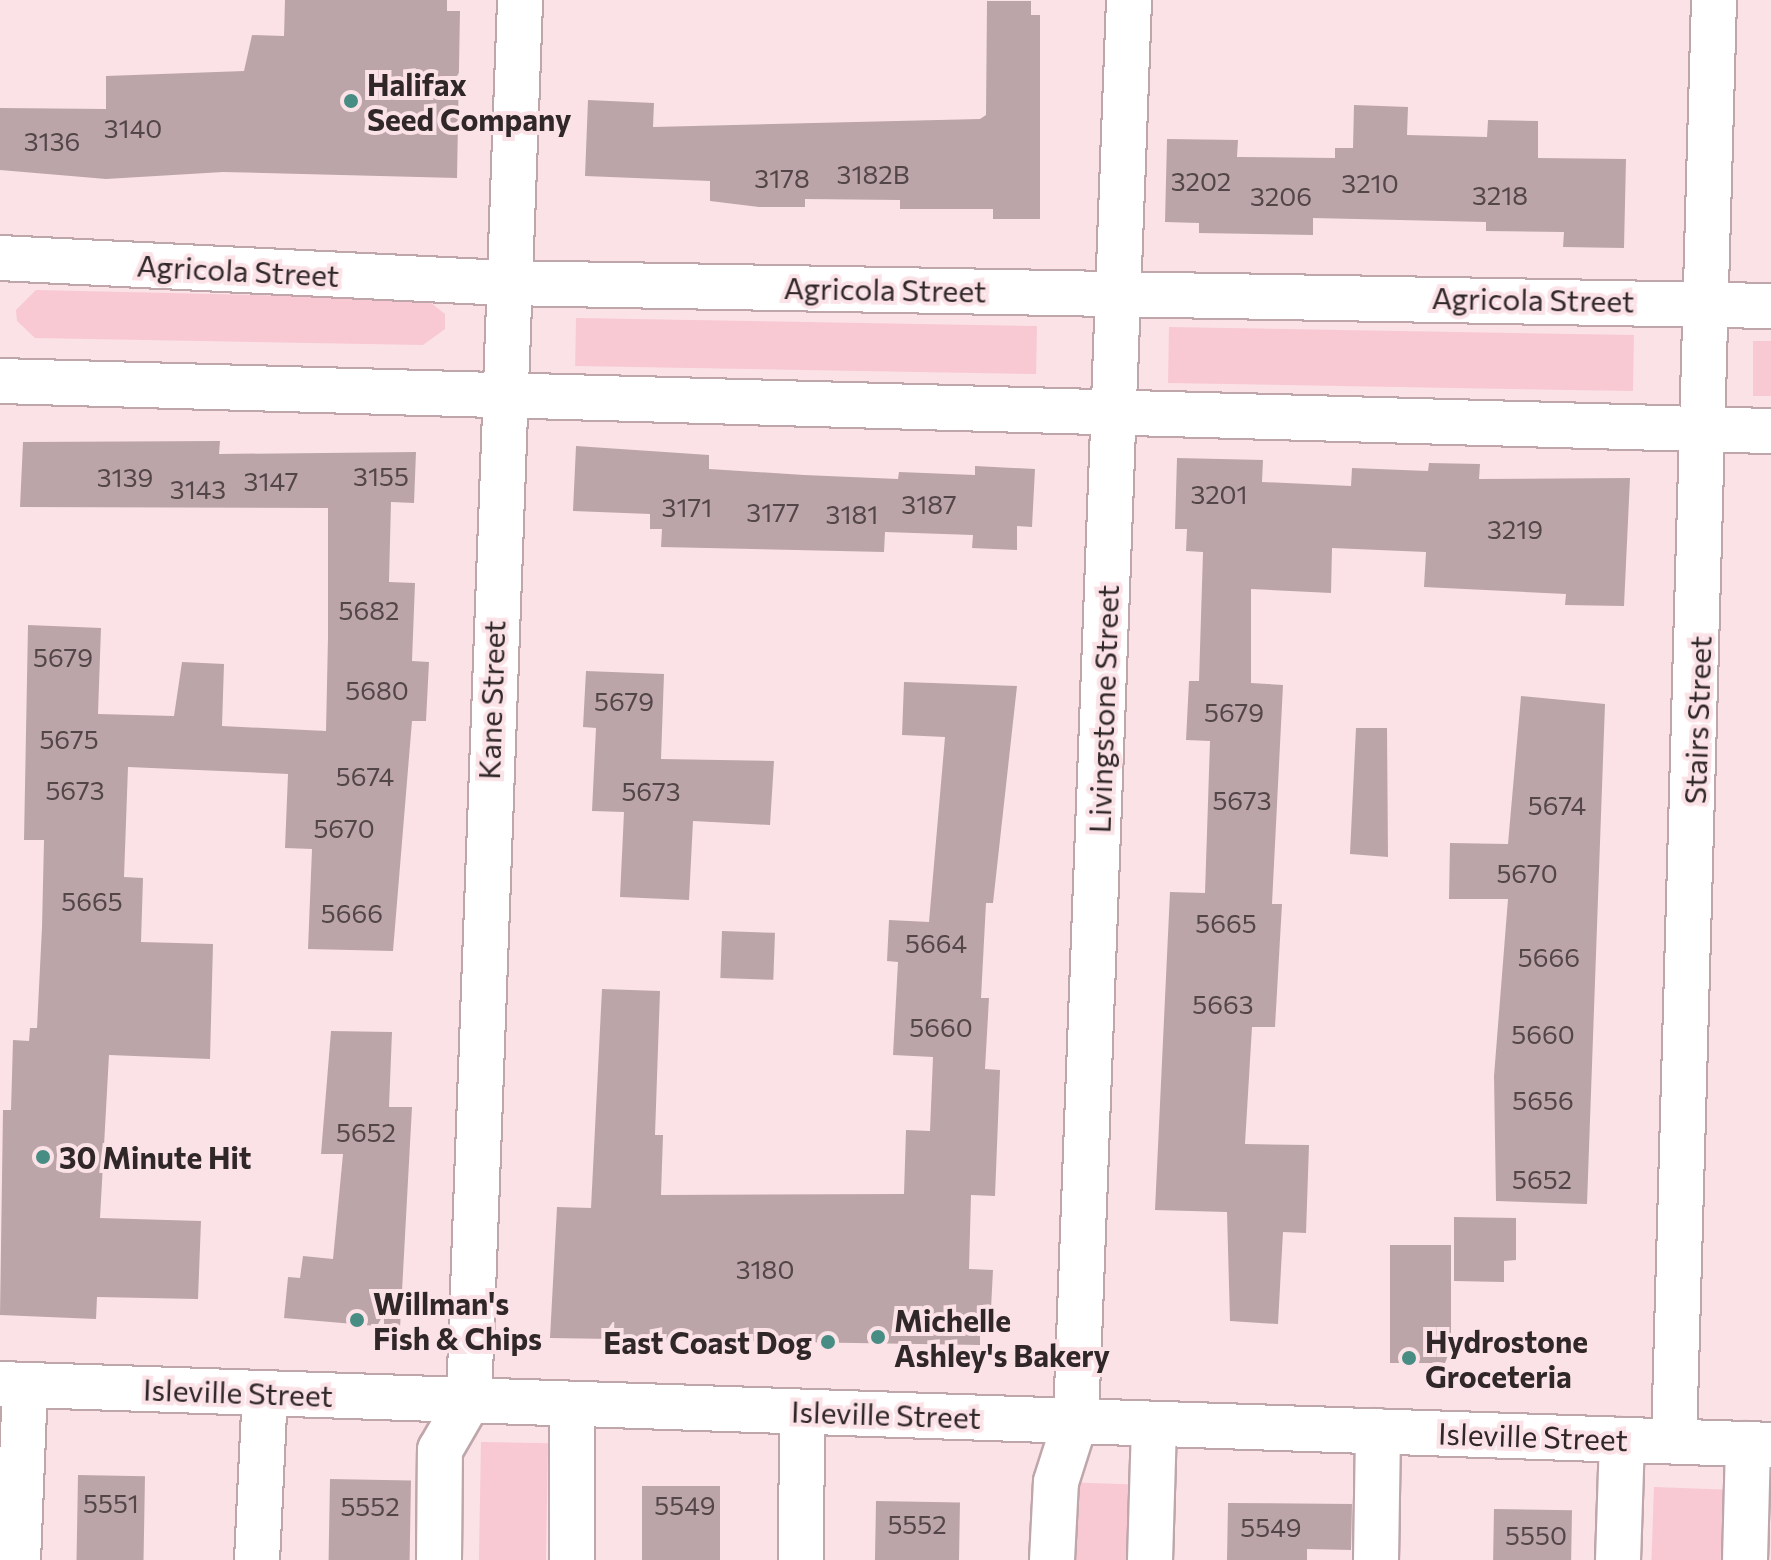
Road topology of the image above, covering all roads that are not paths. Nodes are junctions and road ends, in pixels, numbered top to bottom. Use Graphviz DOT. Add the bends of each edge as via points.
graph roads {
  1 [pos="520,0"];
  2 [pos="1129,0"];
  3 [pos="1714,0"];
  4 [pos="0,258"];
  5 [pos="505,283"];
  6 [pos="1120,292"];
  7 [pos="1710,302"];
  8 [pos="1771,306"];
  9 [pos="0,381"];
  10 [pos="501,400"];
  11 [pos="1116,413"];
  12 [pos="1705,427"];
  13 [pos="1771,431"];
  14 [pos="12,1384"];
  15 [pos="265,1393"];
  16 [pos="469,1400"];
  17 [pos="572,1404"];
  18 [pos="802,1412"];
  19 [pos="1076,1419"];
  20 [pos="1154,1424"];
  21 [pos="1378,1431"];
  22 [pos="1622,1440"];
  23 [pos="1674,1440"];
  24 [pos="1760,1444"];
  25 [pos="18,1560"];
  26 [pos="257,1560"];
  27 [pos="439,1560"];
  28 [pos="572,1560"];
  29 [pos="801,1560"];
  30 [pos="1052,1560"];
  31 [pos="1150,1560"];
  32 [pos="1376,1560"];
  33 [pos="1618,1560"];
  34 [pos="1745,1560"];
  1 -- 5 [label="street, Kane Street"];
  2 -- 6 [label="street, Livingstone Street"];
  3 -- 7 [label="street, Stairs Street"];
  4 -- 5 [label="street, Agricola Street"];
  5 -- 6 [label="street, Agricola Street"];
  5 -- 10 [label="street, Kane Street"];
  6 -- 7 [label="street, Agricola Street"];
  6 -- 11 [label="street, Livingstone Street"];
  7 -- 8 [label="street, Agricola Street"];
  7 -- 12 [label="street, Stairs Street"];
  9 -- 10 [label="street"];
  10 -- 11 [label="street"];
  10 -- 16 [label="street, Kane Street"];
  11 -- 12 [label="street"];
  11 -- 19 [label="street, Livingstone Street"];
  12 -- 13 [label="street"];
  12 -- 23 [label="street, Stairs Street"];
  14 -- 15 [label="street, Isleville Street"];
  14 -- 25 [label="street"];
  15 -- 16 [label="street, Isleville Street"];
  15 -- 26 [label="street"];
  16 -- 17 [label="street, Isleville Street"];
  16 -- 27 [label="street" via="440,1450"];
  17 -- 18 [label="street, Isleville Street"];
  17 -- 28 [label="street"];
  18 -- 19 [label="street, Isleville Street"];
  18 -- 29 [label="street"];
  19 -- 20 [label="street, Isleville Street"];
  19 -- 30 [label="street, Livingstone Street" via="1056,1482"];
  20 -- 21 [label="street, Isleville Street"];
  20 -- 31 [label="street"];
  21 -- 22 [label="street, Isleville Street"];
  21 -- 32 [label="street"];
  22 -- 23 [label="street, Isleville Street"];
  22 -- 33 [label="street"];
  23 -- 24 [label="street, Isleville Street"];
  24 -- 34 [label="street"];
}
